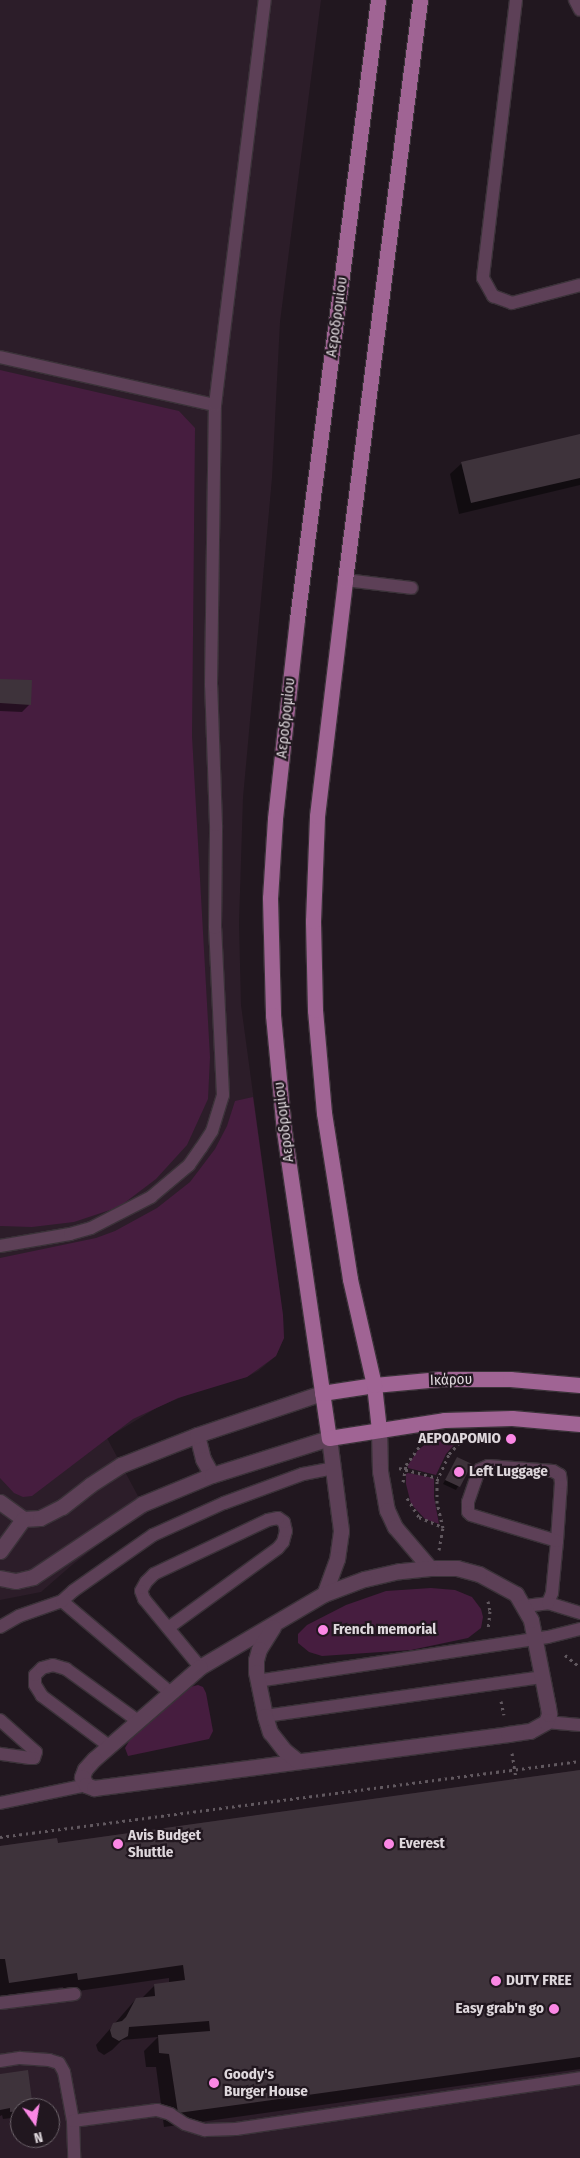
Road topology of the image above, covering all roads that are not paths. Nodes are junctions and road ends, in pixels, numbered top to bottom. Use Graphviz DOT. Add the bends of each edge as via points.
graph roads {
  1 [pos="265,0"];
  2 [pos="378,0"];
  3 [pos="420,0"];
  4 [pos="516,0"];
  5 [pos="575,0"];
  6 [pos="580,10"];
  7 [pos="580,285"];
  8 [pos="0,357"];
  9 [pos="215,405"];
  10 [pos="345,580"];
  11 [pos="412,588"];
  12 [pos="0,1246"];
  13 [pos="374,1384"];
  14 [pos="580,1385"];
  15 [pos="322,1393"];
  16 [pos="580,1424"];
  17 [pos="380,1430"];
  18 [pos="197,1435"];
  19 [pos="329,1438"];
  20 [pos="332,1468"];
  21 [pos="212,1475"];
  22 [pos="0,1502"];
  23 [pos="23,1519"];
  24 [pos="557,1541"];
  25 [pos="0,1551"];
  26 [pos="430,1568"];
  27 [pos="0,1578"];
  28 [pos="324,1594"];
  29 [pos="62,1601"];
  30 [pos="548,1603"];
  31 [pos="525,1606"];
  32 [pos="580,1613"];
  33 [pos="275,1624"];
  34 [pos="0,1627"];
  35 [pos="168,1628"];
  36 [pos="580,1629"];
  37 [pos="536,1639"];
  38 [pos="200,1667"];
  39 [pos="543,1676"];
  40 [pos="258,1680"];
  41 [pos="171,1693"];
  42 [pos="265,1716"];
  43 [pos="0,1720"];
  44 [pos="138,1721"];
  45 [pos="546,1722"];
  46 [pos="580,1725"];
  47 [pos="109,1746"];
  48 [pos="0,1754"];
  49 [pos="298,1761"];
  50 [pos="86,1785"];
  51 [pos="0,1803"];
  52 [pos="74,1994"];
  53 [pos="0,2002"];
  54 [pos="0,2061"];
  55 [pos="580,2078"];
  56 [pos="73,2121"];
  57 [pos="74,2158"];
  1 -- 9 [label="lane"];
  2 -- 15 [label="main road, Αεροδρομίου" via="296,619 270,898 272,1015 284,1131"];
  3 -- 10 [label="main road"];
  4 -- 7 [label="lane" via="483,278 493,296 512,302"];
  5 -- 6 [label="lane"];
  8 -- 9 [label="lane"];
  9 -- 12 [label="lane" via="211,685 216,825 215,928 223,1075 219,1113 212,1131 189,1165 134,1208 84,1230"];
  10 -- 11 [label="lane"];
  10 -- 13 [label="main road" via="317,816 314,1010 336,1193 350,1279"];
  13 -- 14 [label="main road, Ικάρου" via="440,1379 510,1379"];
  13 -- 15 [label="main road, Ικάρου"];
  13 -- 17 [label="main road"];
  15 -- 18 [label="street"];
  15 -- 19 [label="main road, Αεροδρομίου"];
  16 -- 17 [label="main road" via="512,1418 444,1420"];
  17 -- 19 [label="main road"];
  17 -- 26 [label="street" via="380,1471 387,1510 394,1527"];
  18 -- 21 [label="street" via="203,1459"];
  18 -- 23 [label="street" via="121,1465 50,1514"];
  19 -- 20 [label="street"];
  19 -- 21 [label="street"];
  20 -- 28 [label="street" via="341,1531 337,1559"];
  20 -- 29 [label="lane" via="303,1474 224,1503 153,1535"];
  21 -- 27 [label="street" via="142,1504 33,1577 16,1581"];
  22 -- 23 [label="street"];
  23 -- 25 [label="street"];
  24 -- 24 [label="lane" via="471,1515 468,1502 479,1470 488,1466 553,1471 560,1475"];
  24 -- 30 [label="lane" via="552,1593"];
  26 -- 28 [label="street" via="364,1579"];
  26 -- 31 [label="street" via="457,1568 479,1574 516,1594"];
  28 -- 33 [label="street"];
  29 -- 34 [label="lane" via="19,1616"];
  29 -- 41 [label="lane"];
  30 -- 31 [label="lane"];
  30 -- 32 [label="lane"];
  31 -- 37 [label="street"];
  33 -- 38 [label="street"];
  33 -- 40 [label="street" via="266,1635 256,1660"];
  35 -- 35 [label="lane" via="144,1599 142,1591 154,1574 268,1520 278,1518 284,1522 286,1531 278,1548"];
  35 -- 38 [label="lane"];
  36 -- 37 [label="lane"];
  37 -- 39 [label="street"];
  37 -- 40 [label="lane"];
  38 -- 41 [label="street"];
  39 -- 42 [label="lane"];
  39 -- 45 [label="street" via="549,1714"];
  40 -- 42 [label="street"];
  41 -- 44 [label="street"];
  42 -- 49 [label="street" via="276,1740"];
  43 -- 48 [label="lane" via="36,1752 34,1758"];
  44 -- 47 [label="street"];
  44 -- 47 [label="lane" via="66,1670 53,1665 42,1668 35,1676 35,1685 42,1696"];
  45 -- 46 [label="lane"];
  45 -- 49 [label="street" via="530,1730"];
  47 -- 50 [label="street" via="85,1769 82,1777"];
  49 -- 50 [label="street" via="94,1788"];
  50 -- 51 [label="lane"];
  52 -- 53 [label="lane"];
  54 -- 56 [label="lane" via="39,2059 59,2063 64,2072"];
  55 -- 56 [label="lane" via="236,2129 205,2130 157,2110"];
  56 -- 57 [label="lane"];
}
